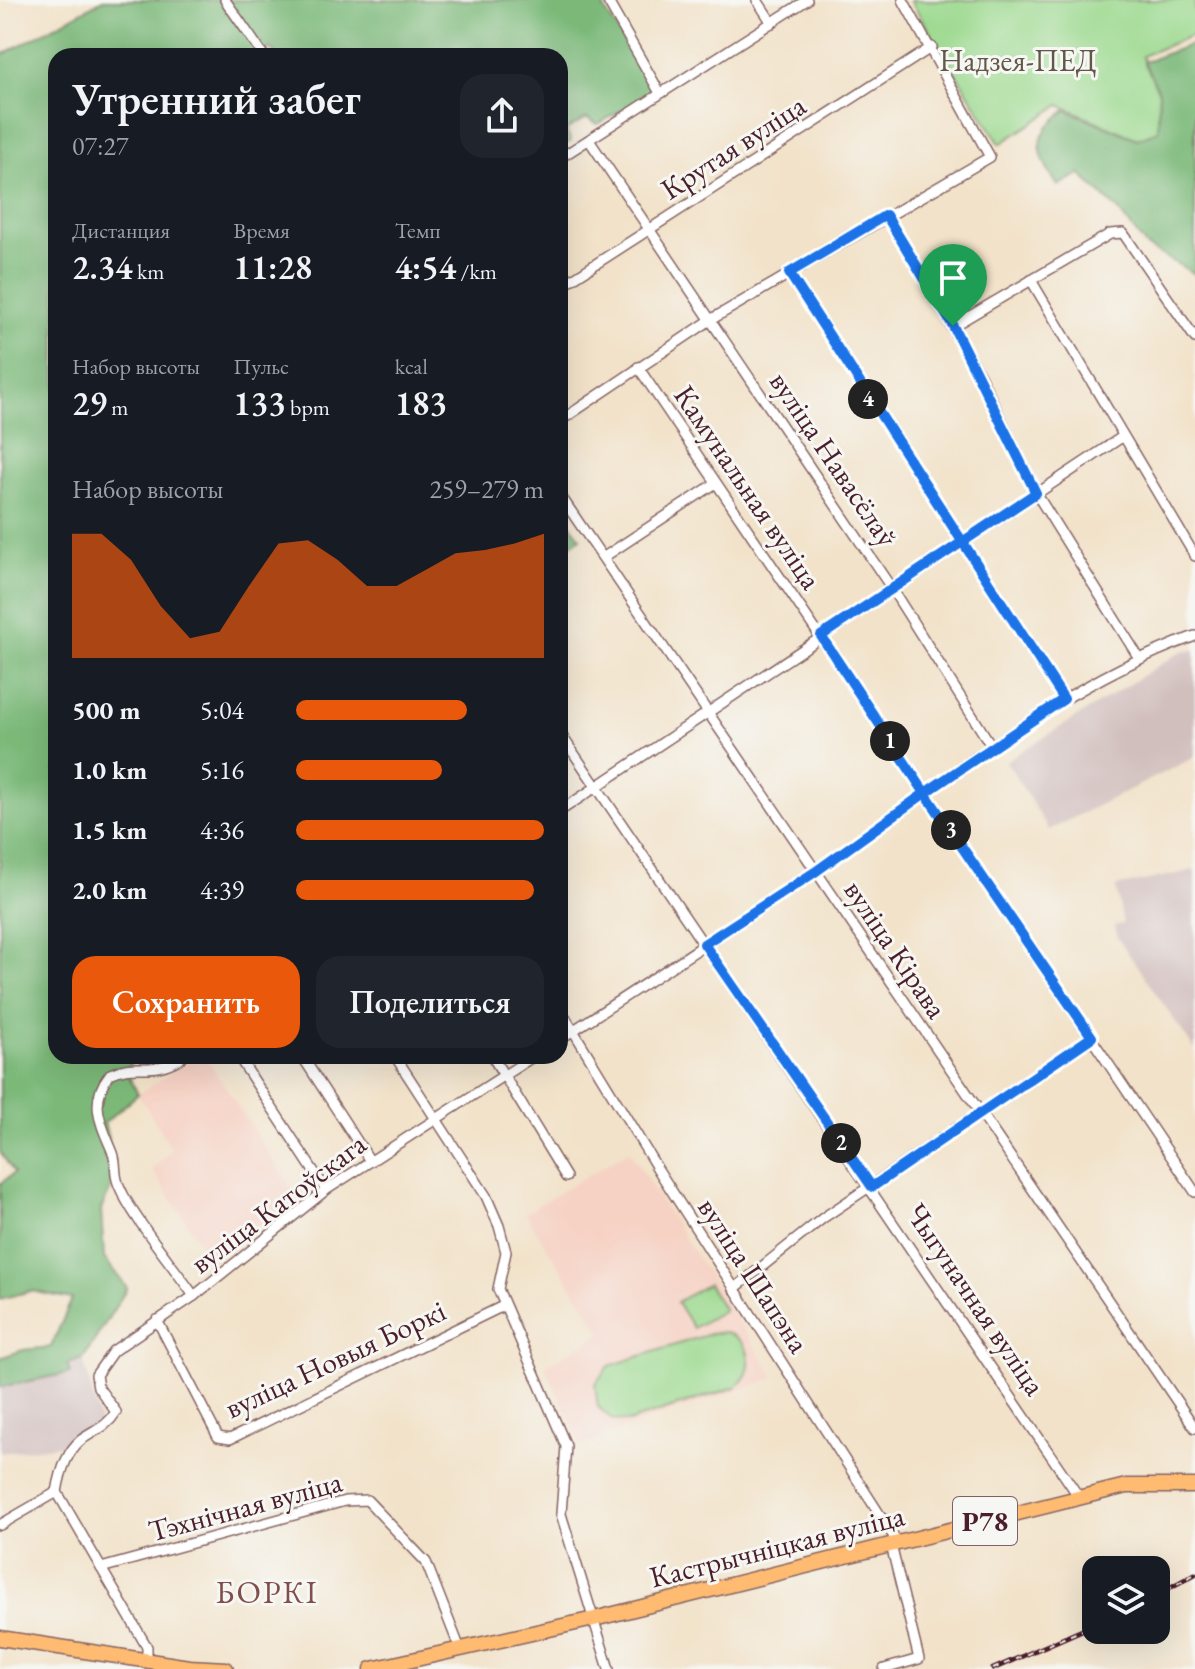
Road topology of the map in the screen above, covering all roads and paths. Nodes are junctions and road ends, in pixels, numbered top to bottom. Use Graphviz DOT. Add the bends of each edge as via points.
graph roads {
  1 [pos="225,0"];
  2 [pos="607,0"];
  3 [pos="757,0"];
  4 [pos="807,0"];
  5 [pos="903,0"];
  6 [pos="772,23"];
  7 [pos="932,47"];
  8 [pos="258,48"];
  9 [pos="660,93"];
  10 [pos="589,140"];
  11 [pos="568,153"];
  12 [pos="886,215"];
  13 [pos="648,230"];
  14 [pos="789,273"];
  15 [pos="1031,280"];
  16 [pos="568,282"];
  17 [pos="712,319"];
  18 [pos="953,326"];
  19 [pos="1195,338"];
  20 [pos="638,367"];
  21 [pos="568,415"];
  22 [pos="1122,437"];
  23 [pos="716,483"];
  24 [pos="1036,493"];
  25 [pos="568,506"];
  26 [pos="961,545"];
  27 [pos="1195,556"];
  28 [pos="604,557"];
  29 [pos="892,589"];
  30 [pos="821,636"];
  31 [pos="1195,636"];
  32 [pos="1139,658"];
  33 [pos="1064,699"];
  34 [pos="708,713"];
  35 [pos="568,745"];
  36 [pos="992,747"];
  37 [pos="596,787"];
  38 [pos="925,793"];
  39 [pos="568,806"];
  40 [pos="815,872"];
  41 [pos="704,944"];
  42 [pos="568,1024"];
  43 [pos="572,1031"];
  44 [pos="568,1034"];
  45 [pos="1092,1037"];
  46 [pos="169,1064"];
  47 [pos="243,1064"];
  48 [pos="307,1064"];
  49 [pos="400,1064"];
  50 [pos="497,1064"];
  51 [pos="521,1064"];
  52 [pos="504,1075"];
  53 [pos="980,1113"];
  54 [pos="436,1121"];
  55 [pos="370,1161"];
  56 [pos="566,1177"];
  57 [pos="872,1187"];
  58 [pos="326,1190"];
  59 [pos="1195,1192"];
  60 [pos="734,1289"];
  61 [pos="194,1296"];
  62 [pos="503,1306"];
  63 [pos="157,1320"];
  64 [pos="1195,1428"];
  65 [pos="1195,1486"];
  66 [pos="57,1492"];
  67 [pos="1079,1497"];
  68 [pos="0,1525"];
  69 [pos="894,1544"];
  70 [pos="101,1568"];
  71 [pos="594,1619"];
  72 [pos="0,1638"];
  73 [pos="460,1649"];
  74 [pos="147,1661"];
  75 [pos="189,1668"];
  76 [pos="226,1669"];
  77 [pos="376,1669"];
  78 [pos="609,1669"];
  79 [pos="884,1669"];
  1 -- 8 [label="street"];
  2 -- 9 [label="street"];
  3 -- 6 [label="street"];
  4 -- 6 [label="street"];
  5 -- 7 [label="street"];
  6 -- 9 [label="street"];
  7 -- 12 [label="street" via="990,157"];
  7 -- 13 [label="street, Крутая вуліца"];
  9 -- 10 [label="street"];
  10 -- 11 [label="street"];
  10 -- 13 [label="street, вуліца Навасёлаў"];
  12 -- 14 [label="street"];
  12 -- 18 [label="street"];
  13 -- 16 [label="street, Крутая вуліца"];
  13 -- 17 [label="street, вуліца Навасёлаў"];
  14 -- 17 [label="street"];
  14 -- 26 [label="street"];
  15 -- 18 [label="street"];
  15 -- 19 [label="street" via="1110,234 1123,233"];
  15 -- 22 [label="street"];
  17 -- 20 [label="street"];
  17 -- 29 [label="street, вуліца Навасёлаў"];
  18 -- 24 [label="street"];
  20 -- 21 [label="street"];
  20 -- 23 [label="street, Камунальная вуліца"];
  22 -- 24 [label="street"];
  22 -- 27 [label="street"];
  23 -- 28 [label="street"];
  23 -- 30 [label="street, Камунальная вуліца"];
  24 -- 26 [label="street"];
  24 -- 32 [label="street"];
  25 -- 28 [label="street, вуліца Кірава"];
  26 -- 29 [label="street"];
  26 -- 33 [label="street"];
  28 -- 34 [label="street, вуліца Кірава"];
  29 -- 30 [label="street"];
  29 -- 36 [label="street, вуліца Навасёлаў"];
  30 -- 34 [label="street"];
  30 -- 38 [label="street, Камунальная вуліца"];
  31 -- 32 [label="street"];
  32 -- 33 [label="street"];
  33 -- 36 [label="street"];
  34 -- 37 [label="street"];
  34 -- 40 [label="street, вуліца Кірава"];
  35 -- 37 [label="street, Чыгуначная вуліца"];
  36 -- 38 [label="street"];
  37 -- 39 [label="street"];
  37 -- 41 [label="street, Чыгуначная вуліца"];
  38 -- 40 [label="street"];
  38 -- 45 [label="street, Камунальная вуліца"];
  40 -- 41 [label="street"];
  40 -- 53 [label="street, вуліца Кірава"];
  41 -- 43 [label="street"];
  41 -- 57 [label="street, Чыгуначная вуліца"];
  42 -- 43 [label="street, вуліца Шапэна"];
  43 -- 44 [label="street"];
  43 -- 60 [label="street, вуліца Шапэна"];
  45 -- 53 [label="street"];
  45 -- 59 [label="street, Камунальная вуліца"];
  46 -- 61 [label="street" via="158,1070 132,1067 110,1074 98,1094 98,1119 117,1163 119,1186"];
  47 -- 58 [label="street"];
  48 -- 55 [label="street"];
  49 -- 54 [label="street"];
  50 -- 52 [label="street"];
  51 -- 52 [label="street, вуліца Катоўскага"];
  52 -- 54 [label="street, вуліца Катоўскага"];
  52 -- 56 [label="street"];
  53 -- 57 [label="street"];
  53 -- 64 [label="street, вуліца Кірава"];
  54 -- 55 [label="street, вуліца Катоўскага"];
  54 -- 62 [label="street" via="486,1196 506,1252 498,1278"];
  55 -- 58 [label="street, вуліца Катоўскага"];
  57 -- 60 [label="street" via="823,1218"];
  57 -- 67 [label="street, Чыгуначная вуліца"];
  58 -- 61 [label="street, вуліца Катоўскага"];
  60 -- 69 [label="street, вуліца Шапэна"];
  61 -- 63 [label="street, вуліца Катоўскага"];
  62 -- 63 [label="street, вуліца Новыя Боркі" via="230,1439 218,1437"];
  62 -- 71 [label="street" via="566,1446 561,1514"];
  63 -- 66 [label="street, вуліца Катоўскага" via="113,1351 96,1375 116,1412 99,1432 77,1443"];
  65 -- 67 [label="main road, Кастрычніцкая вуліца / Р78" via="1126,1486"];
  66 -- 68 [label="street"];
  66 -- 70 [label="street"];
  67 -- 69 [label="main road, Кастрычніцкая вуліца / Р78"];
  69 -- 71 [label="main road, Кастрычніцкая вуліца / Р78"];
  69 -- 79 [label="street, вуліца Шапэна" via="919,1659"];
  70 -- 73 [label="street, Тэхнічная вуліца" via="345,1501 367,1500 426,1562"];
  70 -- 74 [label="street" via="147,1647"];
  71 -- 73 [label="main road, Кастрычніцкая вуліца / Р78"];
  71 -- 78 [label="street"];
  72 -- 74 [label="main road"];
  73 -- 77 [label="main road, Кастрычніцкая вуліца / Р78"];
  74 -- 75 [label="main road"];
  75 -- 76 [label="main road"];
}
